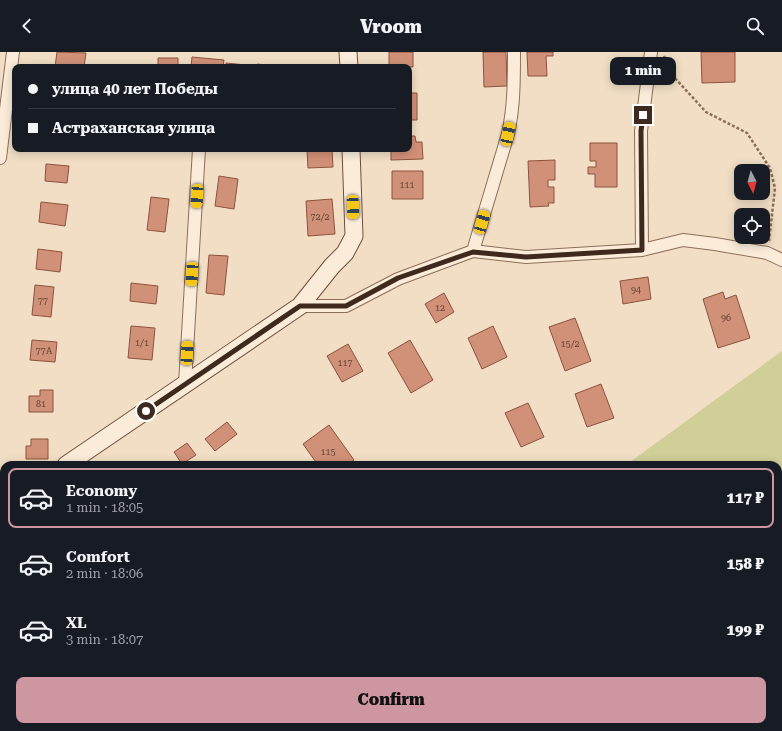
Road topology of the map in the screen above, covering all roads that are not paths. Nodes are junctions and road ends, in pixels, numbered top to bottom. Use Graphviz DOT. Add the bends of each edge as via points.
graph roads {
  1 [pos="13,52"];
  2 [pos="348,52"];
  3 [pos="514,52"];
  4 [pos="651,52"];
  5 [pos="348,64"];
  6 [pos="199,152"];
  7 [pos="351,152"];
  8 [pos="0,158"];
  9 [pos="642,250"];
  10 [pos="473,252"];
  11 [pos="782,260"];
  12 [pos="300,306"];
  13 [pos="185,384"];
  14 [pos="72,461"];
  1 -- 8 [label="street"];
  2 -- 5 [label="main road"];
  3 -- 10 [label="street" via="514,93 508,134"];
  4 -- 9 [label="street" via="641,131"];
  6 -- 13 [label="street"];
  7 -- 12 [label="main road" via="354,236 345,253"];
  9 -- 10 [label="street" via="526,257"];
  9 -- 11 [label="street" via="683,240 767,253"];
  10 -- 12 [label="street" via="398,278 346,306"];
  12 -- 13 [label="main road"];
  13 -- 14 [label="main road"];
}
